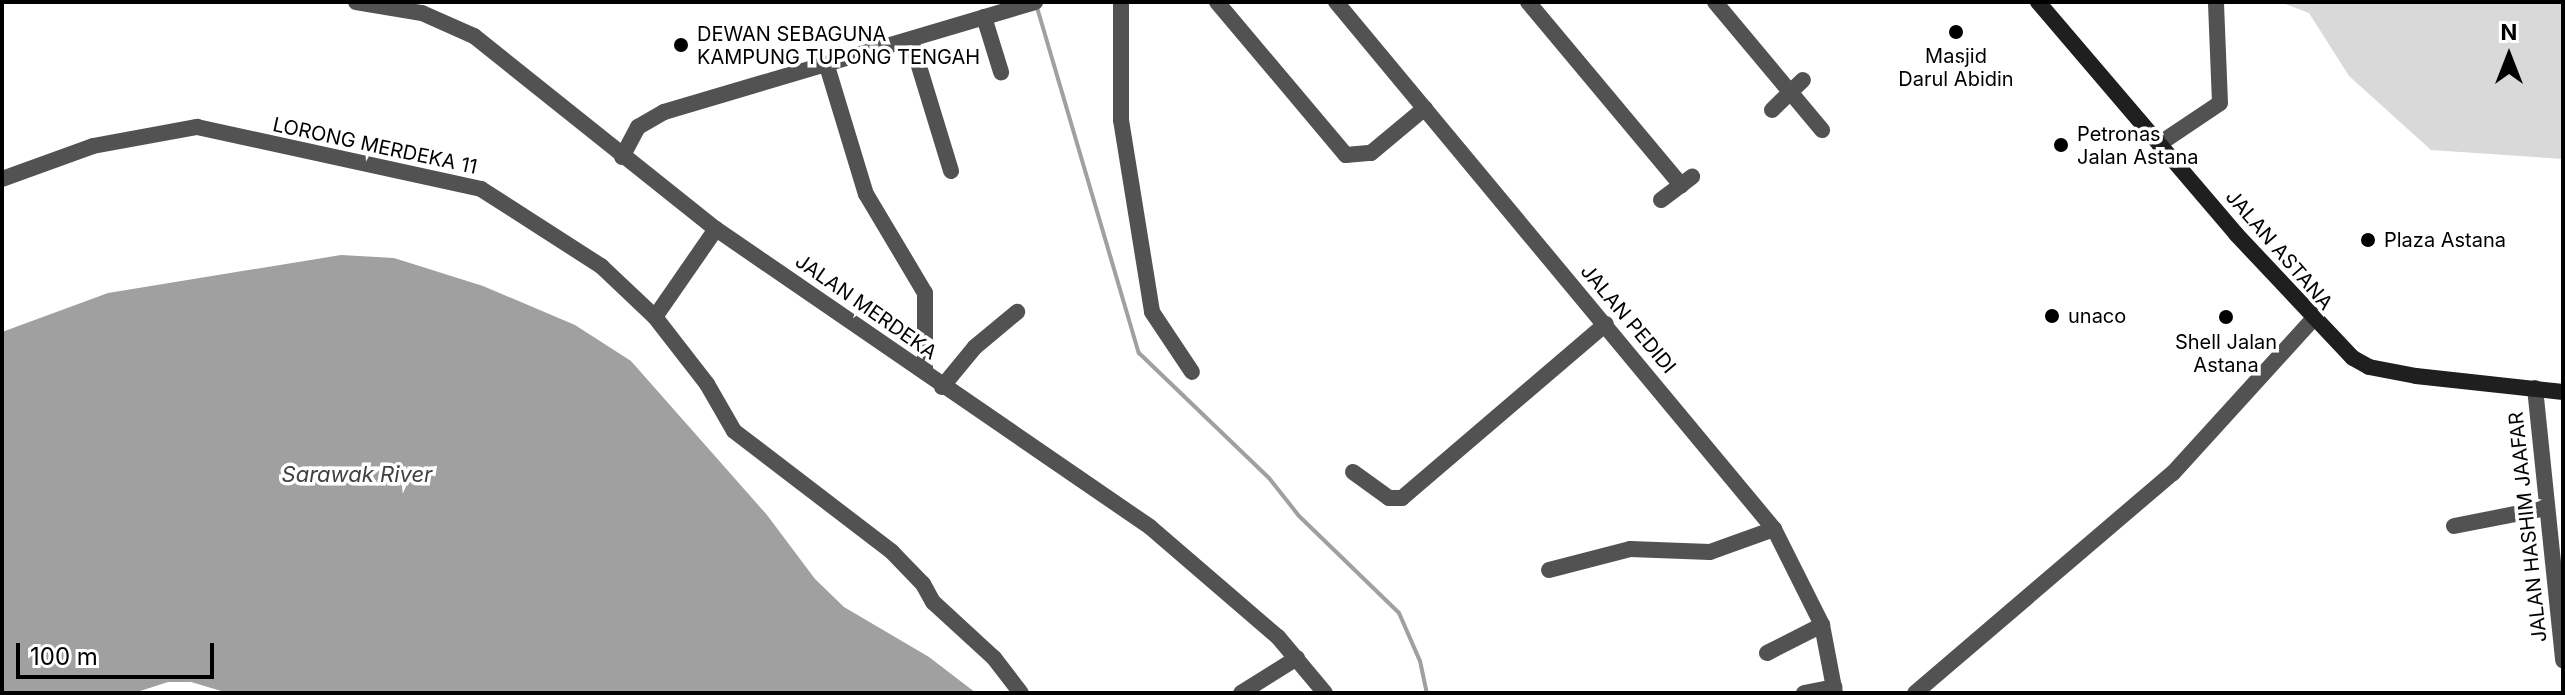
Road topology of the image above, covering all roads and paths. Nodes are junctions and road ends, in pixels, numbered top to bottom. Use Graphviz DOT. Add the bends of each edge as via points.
graph roads {
  1 [pos="356,2"];
  2 [pos="1121,2"];
  3 [pos="1217,2"];
  4 [pos="1336,2"];
  5 [pos="1528,2"];
  6 [pos="1715,2"];
  7 [pos="2038,2"];
  8 [pos="2216,2"];
  9 [pos="1031,3"];
  10 [pos="984,17"];
  11 [pos="911,40"];
  12 [pos="827,66"];
  13 [pos="1001,72"];
  14 [pos="1803,80"];
  15 [pos="1791,93"];
  16 [pos="1425,108"];
  17 [pos="1772,110"];
  18 [pos="1822,130"];
  19 [pos="2159,144"];
  20 [pos="622,157"];
  21 [pos="951,171"];
  22 [pos="2,179"];
  23 [pos="1661,200"];
  24 [pos="716,229"];
  25 [pos="1017,312"];
  26 [pos="655,317"];
  27 [pos="2313,319"];
  28 [pos="1606,324"];
  29 [pos="925,372"];
  30 [pos="1192,372"];
  31 [pos="942,387"];
  32 [pos="2535,392"];
  33 [pos="2563,392"];
  34 [pos="2563,401"];
  35 [pos="1353,472"];
  36 [pos="2546,508"];
  37 [pos="2454,526"];
  38 [pos="1774,529"];
  39 [pos="1549,570"];
  40 [pos="1822,625"];
  41 [pos="1767,653"];
  42 [pos="1297,658"];
  43 [pos="2563,661"];
  44 [pos="1834,690"];
  45 [pos="1021,693"];
  46 [pos="1241,693"];
  47 [pos="1325,693"];
  48 [pos="1804,693"];
  49 [pos="1915,693"];
  1 -- 20 [label="street, JALAN MERDEKA" via="422,13 474,36"];
  2 -- 30 [label="street" via="1121,120 1152,312"];
  3 -- 16 [label="street" via="1346,155 1371,153"];
  4 -- 16 [label="street, JALAN PEDIDI"];
  5 -- 23 [label="street" via="1687,181"];
  6 -- 15 [label="street"];
  7 -- 19 [label="main road, JALAN ASTANA"];
  8 -- 19 [label="street" via="2220,103"];
  9 -- 10 [label="street"];
  10 -- 11 [label="street"];
  10 -- 13 [label="street"];
  11 -- 12 [label="street"];
  11 -- 21 [label="street"];
  12 -- 20 [label="street" via="649,119 638,127"];
  12 -- 29 [label="street" via="866,194 925,293"];
  14 -- 15 [label="street"];
  15 -- 17 [label="street"];
  15 -- 18 [label="street"];
  16 -- 28 [label="street, JALAN PEDIDI"];
  19 -- 27 [label="main road, JALAN ASTANA"];
  20 -- 24 [label="street, JALAN MERDEKA"];
  22 -- 26 [label="street, LORONG MERDEKA 11" via="93,146 197,127 481,189 601,266"];
  24 -- 26 [label="street"];
  24 -- 29 [label="street, JALAN MERDEKA"];
  25 -- 31 [label="street" via="975,347"];
  26 -- 45 [label="street, LORONG MERDEKA 11" via="707,384 734,431 892,552"];
  27 -- 32 [label="main road, JALAN ASTANA" via="2369,367"];
  27 -- 49 [label="street" via="2173,473"];
  28 -- 35 [label="street" via="1402,498 1389,498"];
  28 -- 38 [label="street, JALAN PEDIDI"];
  29 -- 31 [label="street, JALAN MERDEKA"];
  31 -- 42 [label="street, JALAN MERDEKA" via="1150,527"];
  32 -- 33 [label="main road, JALAN ASTANA"];
  32 -- 34 [label="main road"];
  32 -- 36 [label="street, JALAN HASHIM JAAFAR"];
  36 -- 37 [label="street"];
  36 -- 43 [label="street, JALAN HASHIM JAAFAR"];
  38 -- 39 [label="street" via="1710,552 1630,549"];
  38 -- 40 [label="street, JALAN PEDIDI"];
  40 -- 41 [label="street"];
  40 -- 44 [label="street, JALAN PEDIDI"];
  42 -- 46 [label="street"];
  42 -- 47 [label="street, JALAN MERDEKA"];
  44 -- 48 [label="street"];
}
